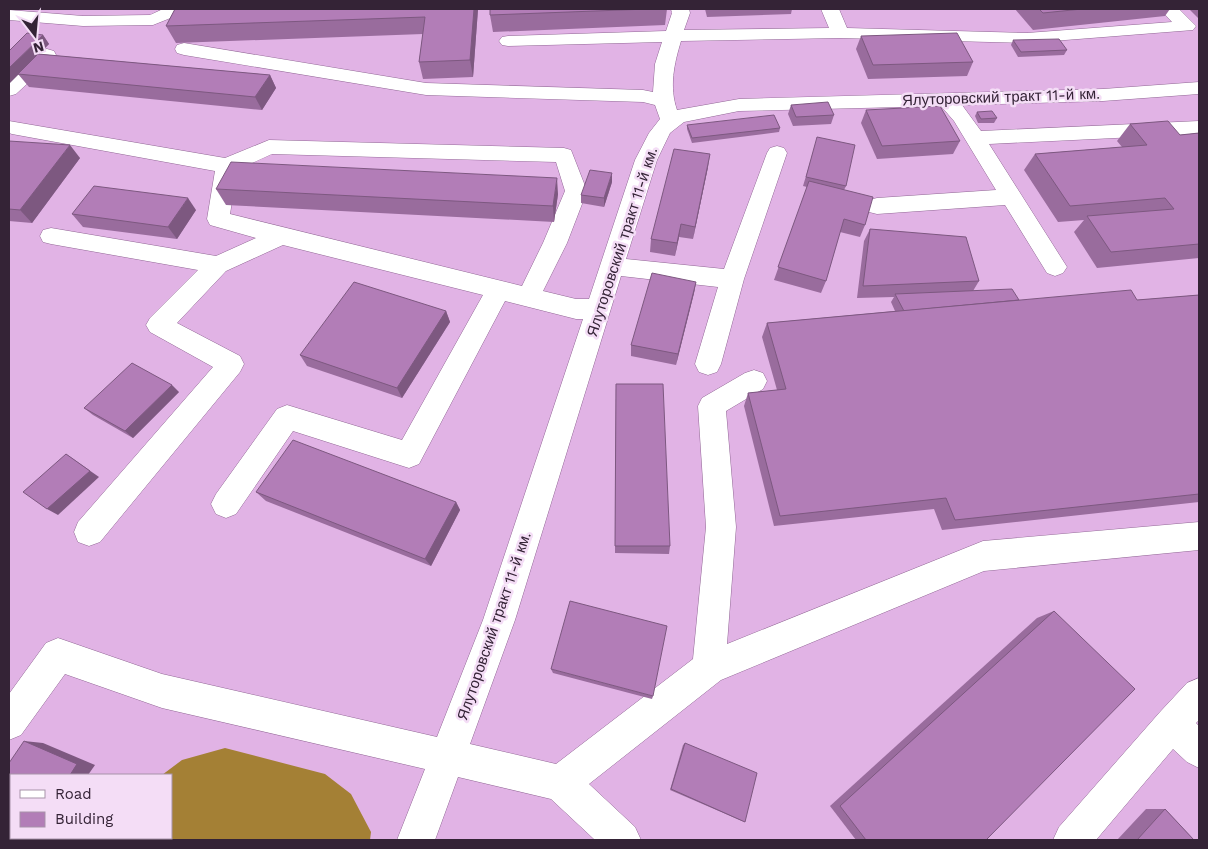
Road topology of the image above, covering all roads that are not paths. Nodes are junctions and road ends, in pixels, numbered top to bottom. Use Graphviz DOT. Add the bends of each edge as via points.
graph roads {
  1 [pos="177,9"];
  2 [pos="680,9"];
  3 [pos="830,9"];
  4 [pos="1169,9"];
  5 [pos="9,15"];
  6 [pos="840,33"];
  7 [pos="674,36"];
  8 [pos="508,41"];
  9 [pos="184,49"];
  10 [pos="46,55"];
  11 [pos="1199,88"];
  12 [pos="9,90"];
  13 [pos="946,99"];
  14 [pos="667,111"];
  15 [pos="10,126"];
  16 [pos="1199,128"];
  17 [pos="976,138"];
  18 [pos="778,153"];
  19 [pos="226,166"];
  20 [pos="1012,197"];
  21 [pos="878,206"];
  22 [pos="51,236"];
  23 [pos="281,236"];
  24 [pos="218,266"];
  25 [pos="613,266"];
  26 [pos="1055,267"];
  27 [pos="732,279"];
  28 [pos="499,289"];
  29 [pos="529,296"];
  30 [pos="598,310"];
  31 [pos="708,364"];
  32 [pos="754,381"];
  33 [pos="226,504"];
  34 [pos="89,532"];
  35 [pos="1199,536"];
  36 [pos="709,668"];
  37 [pos="1199,695"];
  38 [pos="9,723"];
  39 [pos="1172,724"];
  40 [pos="1199,750"];
  41 [pos="447,756"];
  42 [pos="561,783"];
  43 [pos="416,840"];
  44 [pos="622,840"];
  45 [pos="1072,840"];
  1 -- 5 [label="street" via="153,20 83,21"];
  2 -- 7 [label="street"];
  3 -- 6 [label="street"];
  4 -- 6 [label="street" via="1187,26 1027,38"];
  6 -- 7 [label="street"];
  7 -- 8 [label="street"];
  7 -- 14 [label="street" via="663,65"];
  9 -- 14 [label="street" via="426,89 643,96"];
  10 -- 12 [label="street"];
  11 -- 13 [label="street, Ялуторовский тракт 11-й км."];
  13 -- 14 [label="street, Ялуторовский тракт 11-й км." via="739,105 700,112"];
  13 -- 17 [label="street"];
  14 -- 25 [label="street, Ялуторовский тракт 11-й км." via="646,160"];
  15 -- 19 [label="street"];
  16 -- 17 [label="street"];
  17 -- 20 [label="street"];
  18 -- 27 [label="street"];
  19 -- 23 [label="street" via="218,218"];
  19 -- 29 [label="street" via="269,147 564,155 576,192 556,243"];
  20 -- 21 [label="street"];
  20 -- 26 [label="street"];
  22 -- 24 [label="street"];
  23 -- 24 [label="street"];
  23 -- 28 [label="street"];
  24 -- 34 [label="street" via="158,325 231,364"];
  25 -- 27 [label="street"];
  25 -- 30 [label="street, Ялуторовский тракт 11-й км."];
  27 -- 31 [label="street"];
  28 -- 29 [label="street"];
  28 -- 33 [label="street" via="408,455 287,417"];
  29 -- 30 [label="street"];
  30 -- 41 [label="street, Ялуторовский тракт 11-й км." via="498,620"];
  32 -- 36 [label="street" via="712,406 721,527"];
  35 -- 36 [label="street" via="983,556"];
  36 -- 42 [label="street"];
  37 -- 39 [label="street"];
  38 -- 41 [label="street" via="58,655 162,691"];
  39 -- 40 [label="street"];
  39 -- 45 [label="street"];
  41 -- 42 [label="street"];
  41 -- 43 [label="street, Ялуторовский тракт 11-й км."];
  42 -- 44 [label="street"];
}
